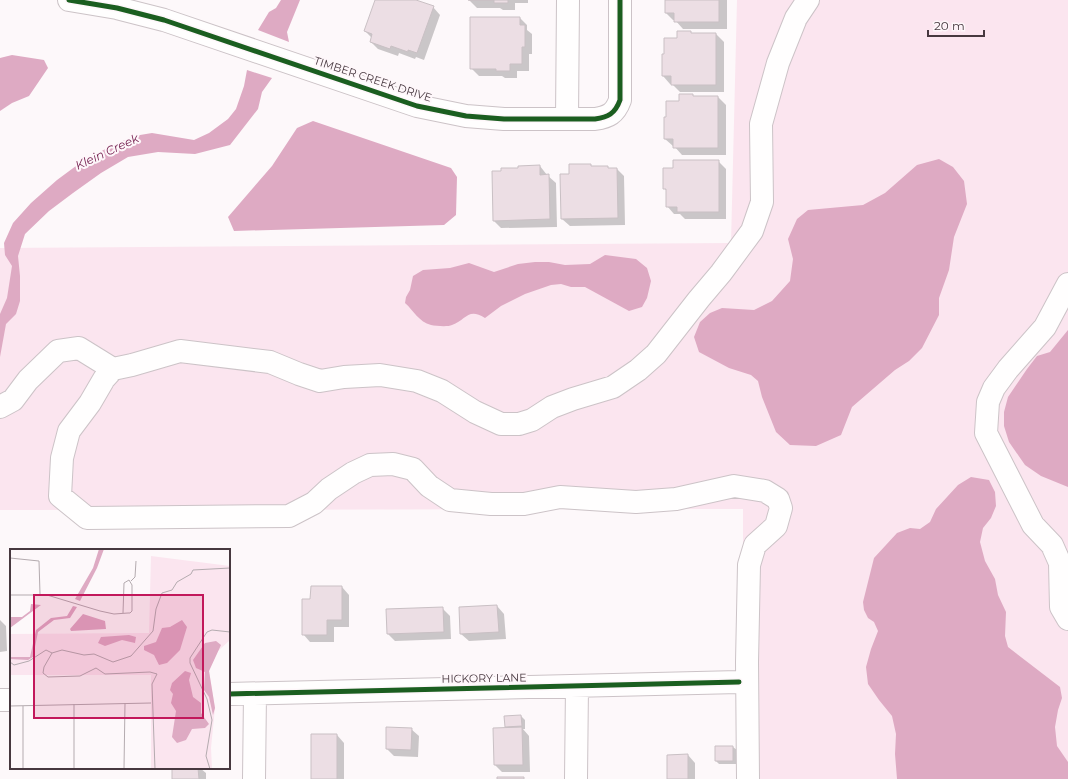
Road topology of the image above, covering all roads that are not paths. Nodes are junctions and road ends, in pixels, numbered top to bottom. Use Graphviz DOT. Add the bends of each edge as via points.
graph roads {
  1 [pos="69,0"];
  2 [pos="568,0"];
  3 [pos="620,0"];
  4 [pos="808,0"];
  5 [pos="567,119"];
  6 [pos="1068,284"];
  7 [pos="113,369"];
  8 [pos="0,407"];
  9 [pos="1068,619"];
  10 [pos="739,682"];
  11 [pos="577,686"];
  12 [pos="230,694"];
  13 [pos="255,694"];
  14 [pos="254,779"];
  15 [pos="576,779"];
  16 [pos="748,779"];
  1 -- 5 [label="street, TIMBER CREEK DRIVE" via="164,20 417,106 489,118"];
  2 -- 5 [label="street"];
  3 -- 5 [label="street, TIMBER CREEK DRIVE" via="620,100 613,113 605,118"];
  4 -- 7 [label="street" via="796,18 778,62 761,124 762,202 752,231 722,273 656,354 613,387 573,399 532,420 519,424 501,424 475,412 442,391 417,381 380,375 320,381 270,362 180,351"];
  6 -- 9 [label="street" via="1045,327 994,388 988,402 986,433 1033,524 1052,545 1060,563 1061,607"];
  7 -- 8 [label="street" via="79,348 58,351 28,380 13,400"];
  7 -- 16 [label="street" via="69,431 62,458 60,496 87,518 289,516 314,503 353,473 370,465 393,464 412,469 429,486 450,500 491,504 524,504 560,497 636,502 676,499 734,486 765,491 778,499 781,508 776,526 755,545 749,565"];
  10 -- 11 [label="street, HICKORY LANE"];
  11 -- 13 [label="street, HICKORY LANE"];
  11 -- 15 [label="street"];
  12 -- 13 [label="street, HICKORY LANE"];
  13 -- 14 [label="street"];
}
